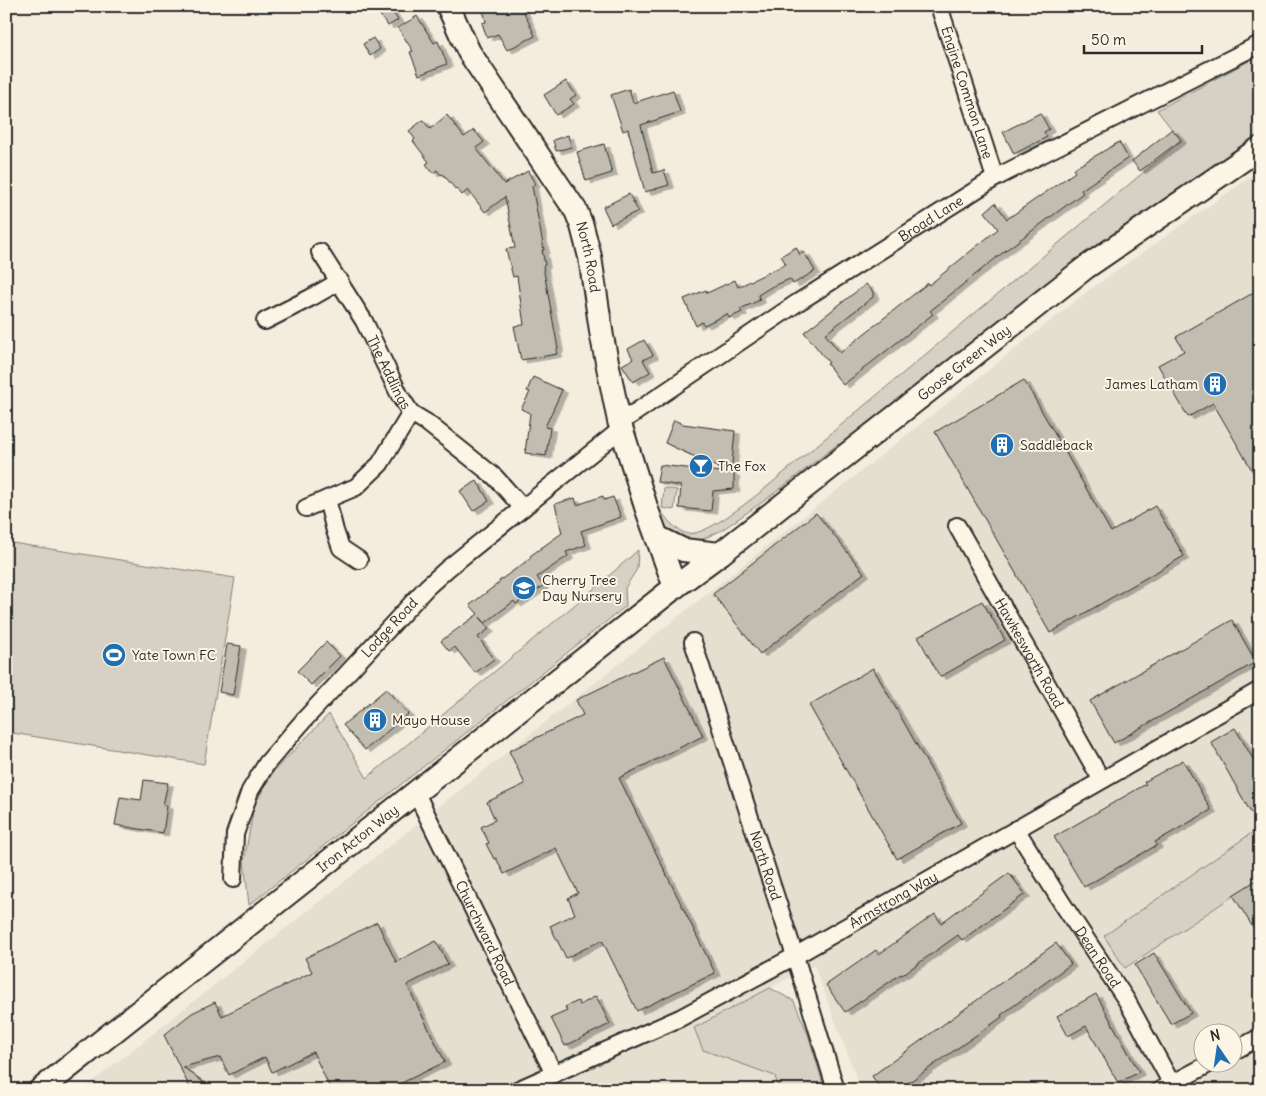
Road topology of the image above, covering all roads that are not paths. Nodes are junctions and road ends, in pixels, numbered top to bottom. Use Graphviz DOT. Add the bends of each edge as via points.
graph roads {
  1 [pos="448,6"];
  2 [pos="939,6"];
  3 [pos="1260,44"];
  4 [pos="1260,148"];
  5 [pos="995,178"];
  6 [pos="320,252"];
  7 [pos="340,281"];
  8 [pos="265,321"];
  9 [pos="410,413"];
  10 [pos="621,426"];
  11 [pos="327,498"];
  12 [pos="306,508"];
  13 [pos="523,508"];
  14 [pos="957,526"];
  15 [pos="657,537"];
  16 [pos="720,554"];
  17 [pos="359,560"];
  18 [pos="675,587"];
  19 [pos="693,642"];
  20 [pos="1260,690"];
  21 [pos="1101,780"];
  22 [pos="416,793"];
  23 [pos="1016,829"];
  24 [pos="233,878"];
  25 [pos="795,956"];
  26 [pos="1260,1037"];
  27 [pos="1244,1046"];
  28 [pos="1194,1073"];
  29 [pos="554,1074"];
  30 [pos="1169,1087"];
  31 [pos="40,1090"];
  32 [pos="517,1090"];
  33 [pos="836,1090"];
  1 -- 10 [label="main road, North Road" via="469,52 576,212 582,226"];
  2 -- 5 [label="street, Engine Common Lane"];
  3 -- 5 [label="street, Broad Lane"];
  4 -- 16 [label="main road, Goose Green Way" via="1085,268"];
  5 -- 10 [label="street, Broad Lane" via="797,303 627,418"];
  6 -- 7 [label="street, The Addlings"];
  7 -- 8 [label="street"];
  7 -- 9 [label="street, The Addlings"];
  9 -- 11 [label="street" via="380,464 356,487"];
  9 -- 13 [label="street, The Addlings" via="426,422 494,477"];
  10 -- 13 [label="street, Lodge Road"];
  10 -- 15 [label="main road, North Road"];
  11 -- 12 [label="street"];
  11 -- 17 [label="street" via="341,548"];
  13 -- 24 [label="street, Lodge Road" via="427,587 267,763 250,791 235,834"];
  14 -- 21 [label="street, Hawkesworth Road"];
  15 -- 16 [label="main road" via="683,550"];
  15 -- 18 [label="main road, North Road"];
  16 -- 18 [label="main road, Goose Green Way"];
  18 -- 22 [label="main road, Iron Acton Way"];
  19 -- 25 [label="street, North Road"];
  20 -- 21 [label="street, Armstrong Way"];
  21 -- 23 [label="street, Armstrong Way"];
  22 -- 29 [label="street, Churchward Road"];
  22 -- 31 [label="main road, Iron Acton Way"];
  23 -- 25 [label="street, Armstrong Way"];
  23 -- 30 [label="street, Dean Road" via="1127,1001"];
  25 -- 29 [label="street, Armstrong Way" via="680,1018"];
  25 -- 33 [label="street, North Road"];
  26 -- 27 [label="street"];
  28 -- 30 [label="street"];
  29 -- 32 [label="street, Armstrong Way"];
}
